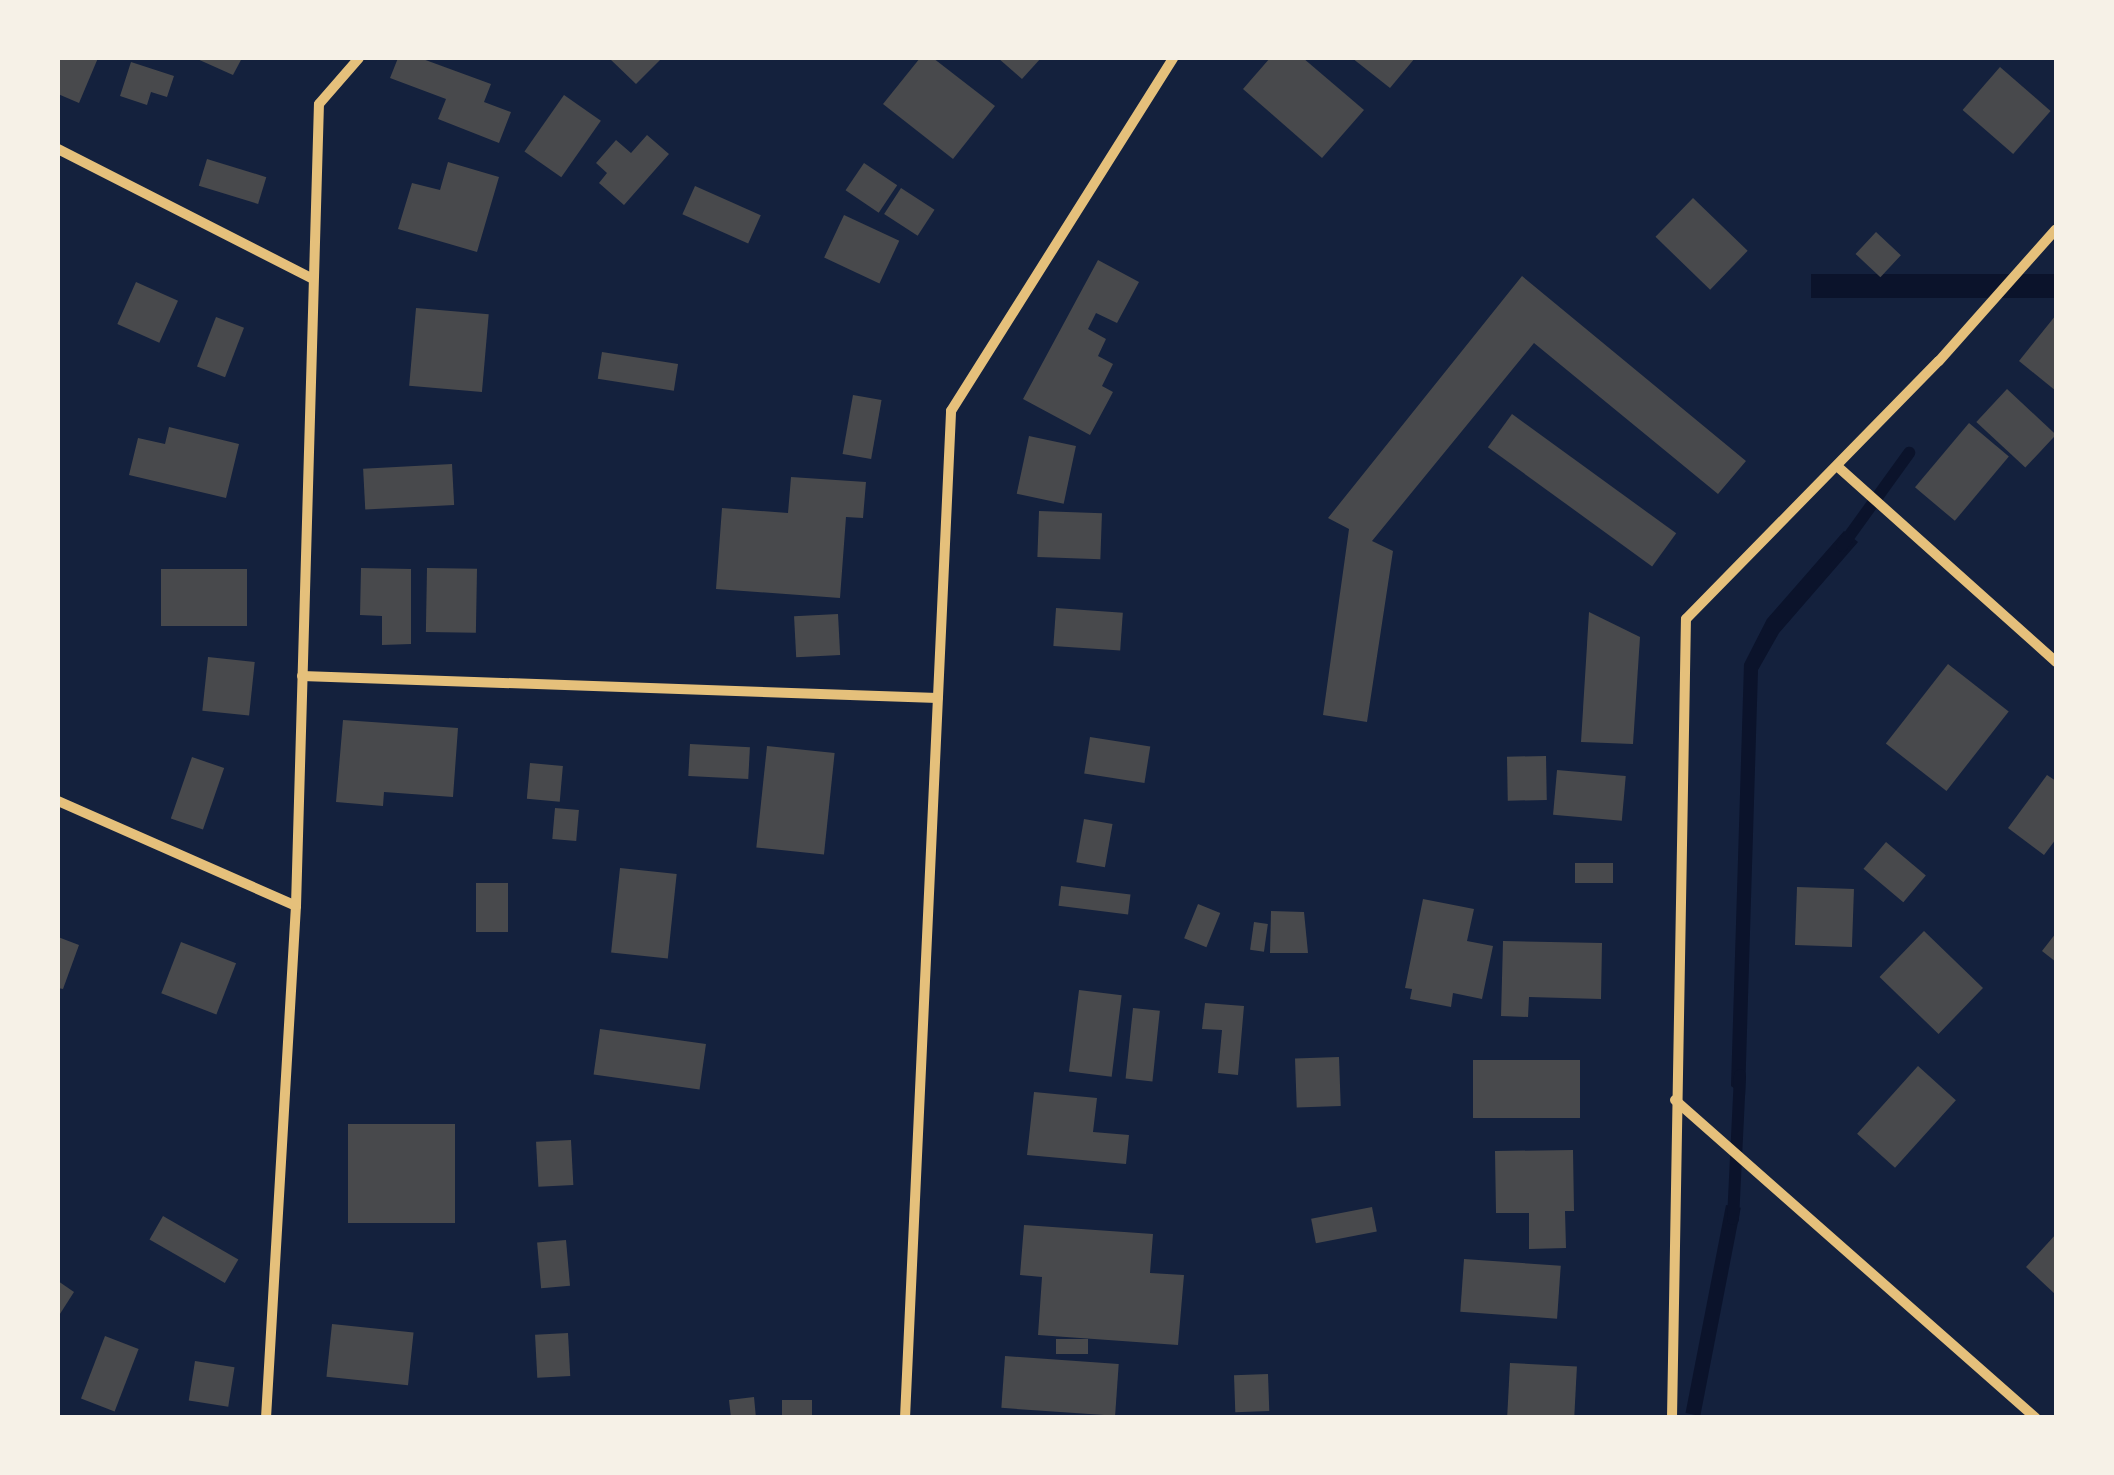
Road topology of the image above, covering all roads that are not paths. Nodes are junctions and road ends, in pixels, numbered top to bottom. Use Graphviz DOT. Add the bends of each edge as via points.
graph roads {
  1 [pos="359,58"];
  2 [pos="1173,58"];
  3 [pos="58,149"];
  4 [pos="2056,229"];
  5 [pos="313,278"];
  6 [pos="1837,466"];
  7 [pos="2056,662"];
  8 [pos="302,676"];
  9 [pos="938,698"];
  10 [pos="58,801"];
  11 [pos="296,906"];
  12 [pos="1675,1100"];
  13 [pos="266,1418"];
  14 [pos="905,1418"];
  15 [pos="1672,1418"];
  16 [pos="2036,1418"];
  1 -- 5 [label="street" via="319,104"];
  2 -- 9 [label="street" via="952,411"];
  3 -- 5 [label="street"];
  4 -- 6 [label="street"];
  5 -- 8 [label="street"];
  6 -- 7 [label="street"];
  6 -- 12 [label="street" via="1686,619"];
  8 -- 9 [label="street"];
  8 -- 11 [label="street"];
  9 -- 14 [label="street"];
  10 -- 11 [label="street"];
  11 -- 13 [label="street"];
  12 -- 15 [label="street"];
  12 -- 16 [label="street"];
}
